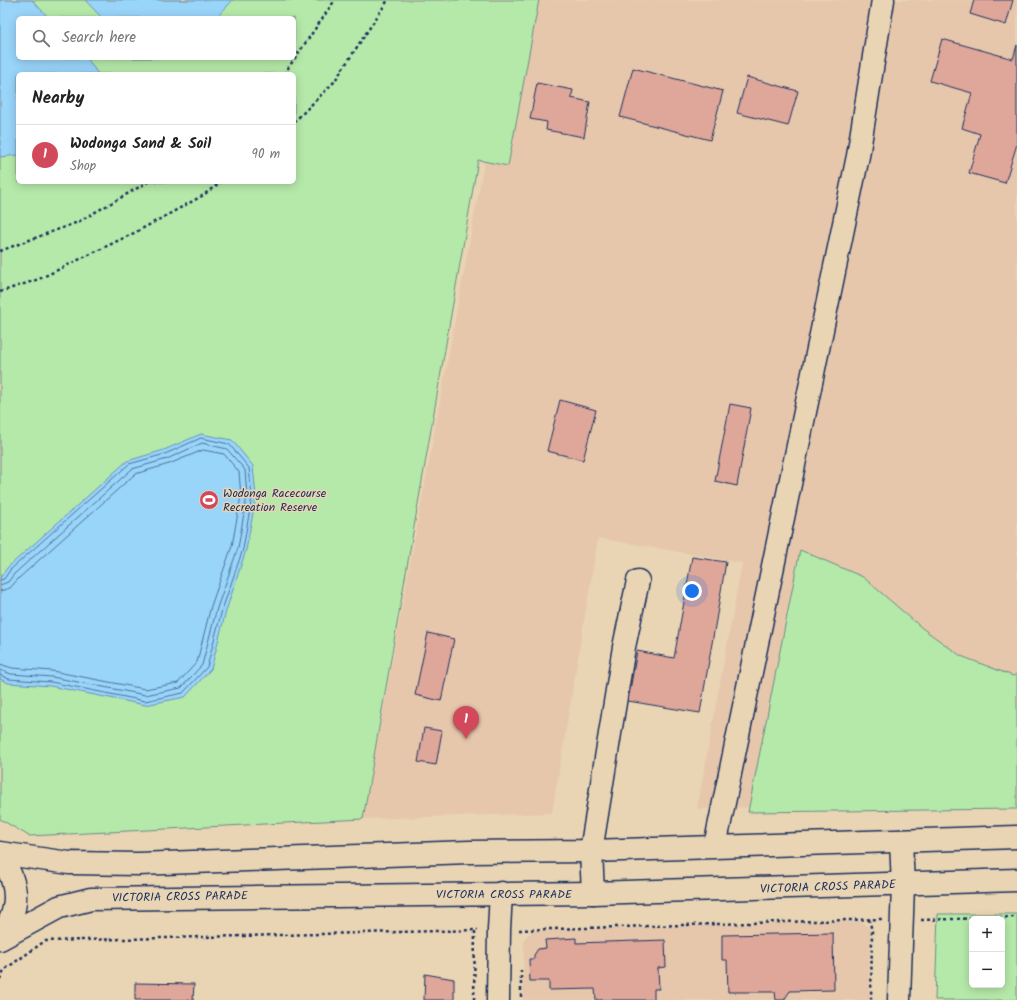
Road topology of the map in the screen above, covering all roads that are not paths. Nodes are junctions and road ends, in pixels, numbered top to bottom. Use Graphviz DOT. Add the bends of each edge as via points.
graph roads {
  1 [pos="883,0"];
  2 [pos="638,580"];
  3 [pos="1017,837"];
  4 [pos="901,841"];
  5 [pos="714,846"];
  6 [pos="591,851"];
  7 [pos="0,853"];
  8 [pos="0,856"];
  9 [pos="1017,880"];
  10 [pos="902,885"];
  11 [pos="502,893"];
  12 [pos="593,893"];
  13 [pos="0,938"];
  14 [pos="498,1000"];
  15 [pos="899,1000"];
  1 -- 5 [label="main road" via="858,156"];
  2 -- 6 [label="main road" via="624,647"];
  3 -- 4 [label="main road"];
  4 -- 5 [label="main road"];
  4 -- 10 [label="main road"];
  5 -- 6 [label="main road"];
  6 -- 7 [label="main road" via="469,852 138,864 69,863"];
  6 -- 12 [label="main road"];
  8 -- 13 [label="main road" via="9,869 15,888 15,908 8,927"];
  9 -- 10 [label="main road, VICTORIA CROSS PARADE"];
  10 -- 12 [label="main road, VICTORIA CROSS PARADE"];
  10 -- 15 [label="main road"];
  11 -- 12 [label="main road, VICTORIA CROSS PARADE"];
  11 -- 13 [label="main road, VICTORIA CROSS PARADE" via="91,899 59,907"];
  11 -- 14 [label="main road"];
}
